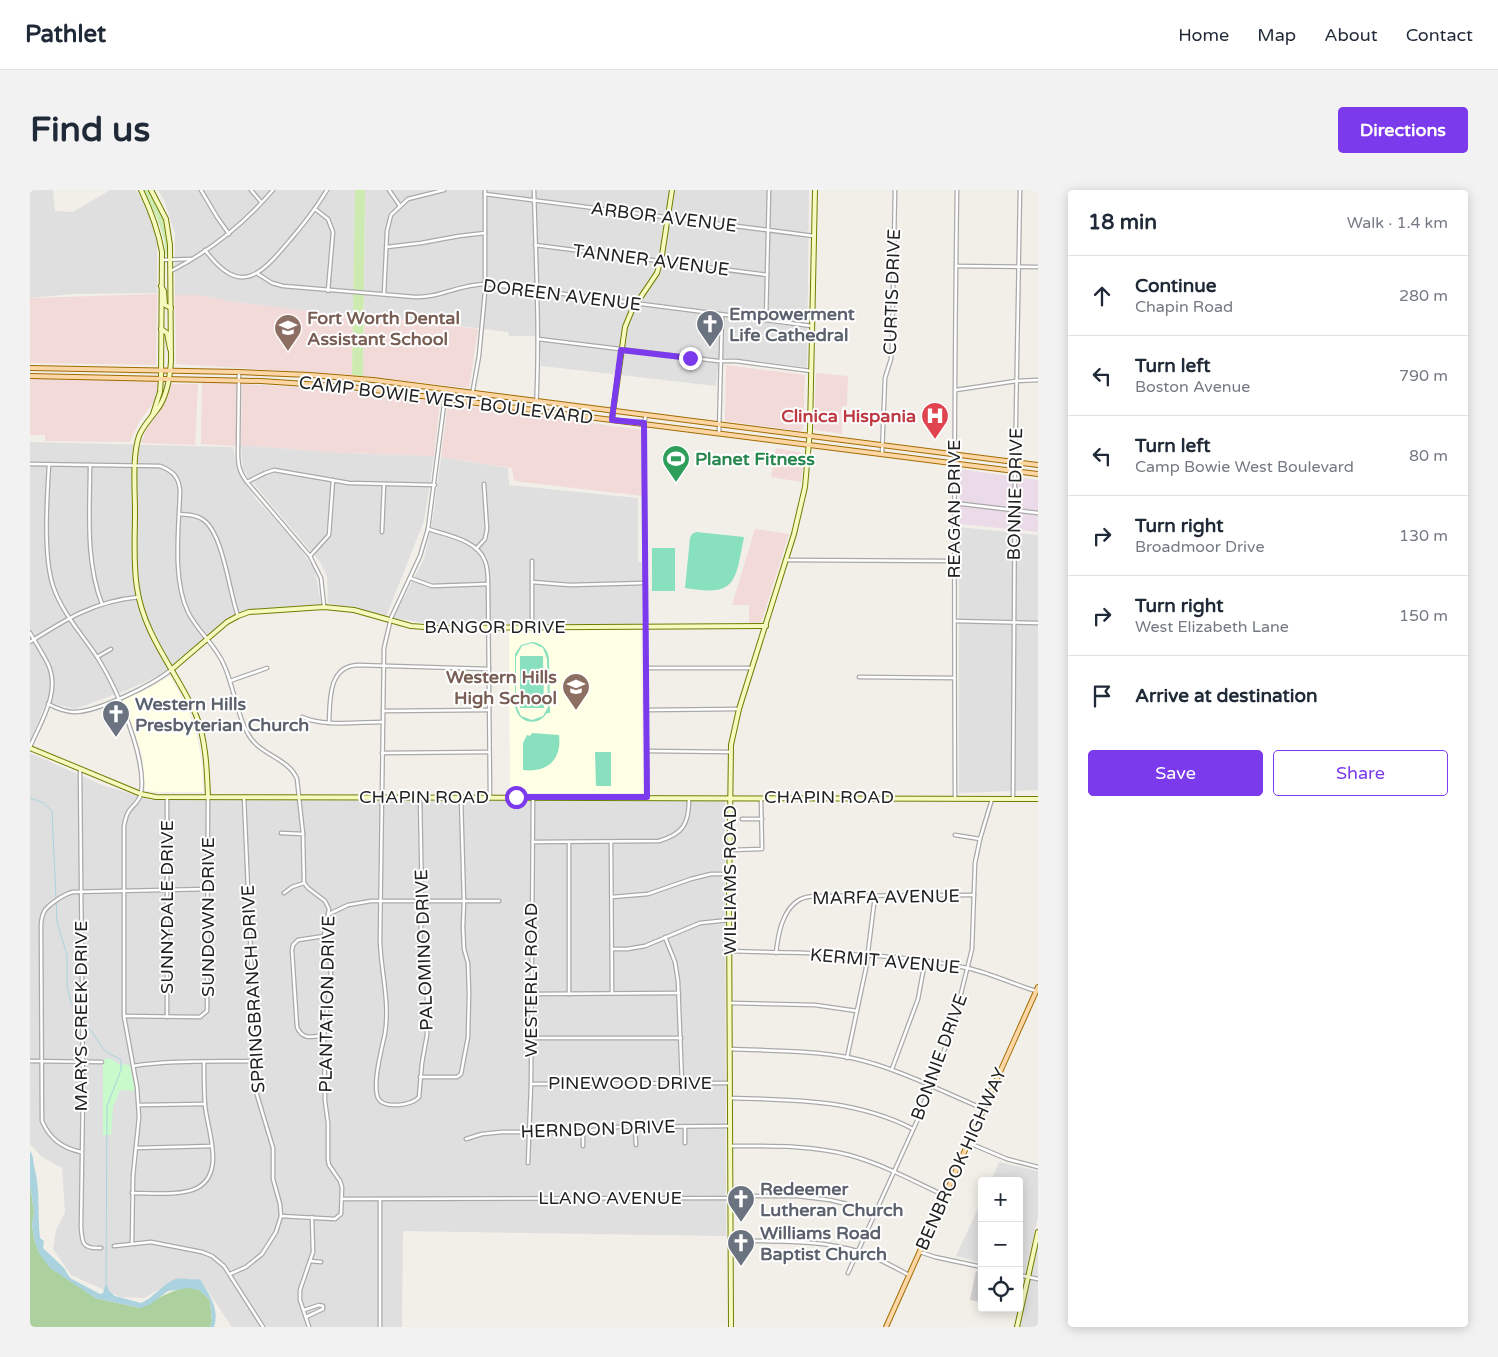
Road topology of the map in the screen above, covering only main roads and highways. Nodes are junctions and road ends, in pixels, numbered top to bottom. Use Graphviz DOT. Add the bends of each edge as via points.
graph roads {
  1 [pos="30,368"];
  2 [pos="64,368"];
  3 [pos="30,376"];
  4 [pos="64,376"];
  5 [pos="373,380"];
  6 [pos="350,387"];
  7 [pos="1038,466"];
  8 [pos="1038,474"];
  9 [pos="1038,990"];
  10 [pos="886,1327"];
  1 -- 2 [label="main road, CAMP BOWIE WEST BOULEVARD"];
  2 -- 4 [label="main road"];
  2 -- 5 [label="main road, CAMP BOWIE WEST BOULEVARD" via="239,372"];
  3 -- 4 [label="main road, CAMP BOWIE WEST BOULEVARD"];
  4 -- 6 [label="main road, CAMP BOWIE WEST BOULEVARD" via="239,380"];
  5 -- 6 [label="main road" via="354,382"];
  5 -- 7 [label="main road, CAMP BOWIE WEST BOULEVARD"];
  6 -- 8 [label="main road, CAMP BOWIE WEST BOULEVARD"];
  9 -- 10 [label="main road, BENBROOK HIGHWAY"];
}
